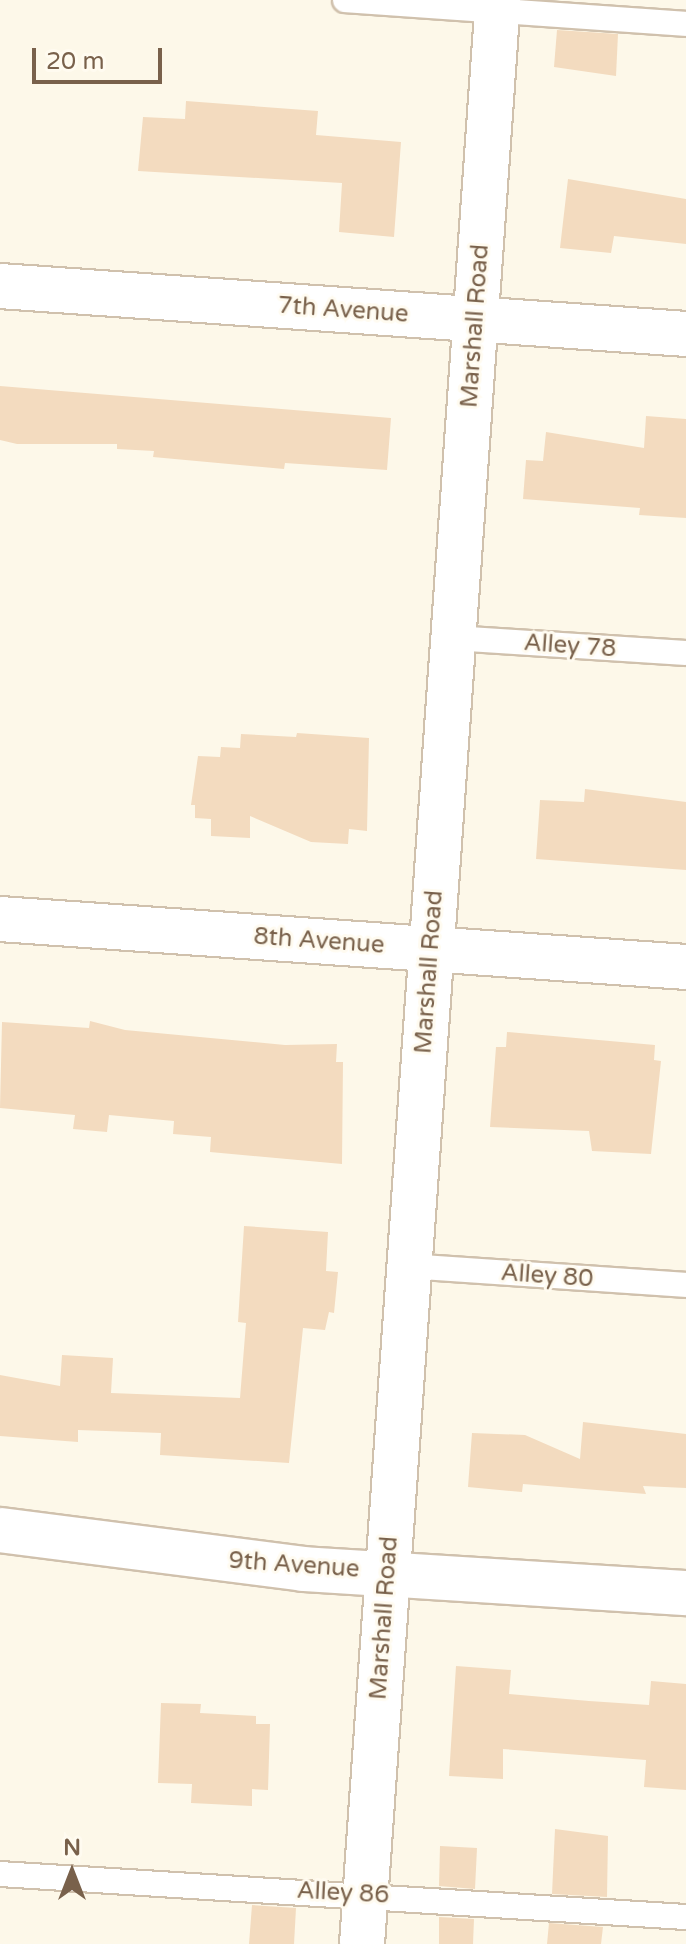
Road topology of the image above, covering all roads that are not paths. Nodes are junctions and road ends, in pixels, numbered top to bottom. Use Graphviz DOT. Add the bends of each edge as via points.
graph roads {
  1 [pos="345,0"];
  2 [pos="498,5"];
  3 [pos="686,24"];
  4 [pos="0,286"];
  5 [pos="475,319"];
  6 [pos="686,334"];
  7 [pos="453,638"];
  8 [pos="686,653"];
  9 [pos="0,919"];
  10 [pos="431,949"];
  11 [pos="686,967"];
  12 [pos="408,1266"];
  13 [pos="686,1285"];
  14 [pos="0,1530"];
  15 [pos="387,1571"];
  16 [pos="686,1593"];
  17 [pos="0,1874"];
  18 [pos="365,1894"];
  19 [pos="686,1917"];
  20 [pos="362,1944"];
  1 -- 2 [label="lane"];
  2 -- 3 [label="lane"];
  2 -- 5 [label="street, Marshall Road"];
  4 -- 5 [label="street, 7th Avenue"];
  5 -- 6 [label="street, 7th Avenue"];
  5 -- 7 [label="street, Marshall Road"];
  7 -- 8 [label="lane, Alley 78"];
  7 -- 10 [label="street, Marshall Road"];
  9 -- 10 [label="street, 8th Avenue"];
  10 -- 11 [label="street, 8th Avenue"];
  10 -- 12 [label="street, Marshall Road"];
  12 -- 13 [label="lane, Alley 80"];
  12 -- 15 [label="street, Marshall Road"];
  14 -- 15 [label="street, 9th Avenue" via="222,1561"];
  15 -- 16 [label="street, 9th Avenue"];
  15 -- 18 [label="street, Marshall Road"];
  17 -- 18 [label="lane, Alley 86"];
  18 -- 19 [label="lane, Alley 86"];
  18 -- 20 [label="street, Marshall Road"];
}
